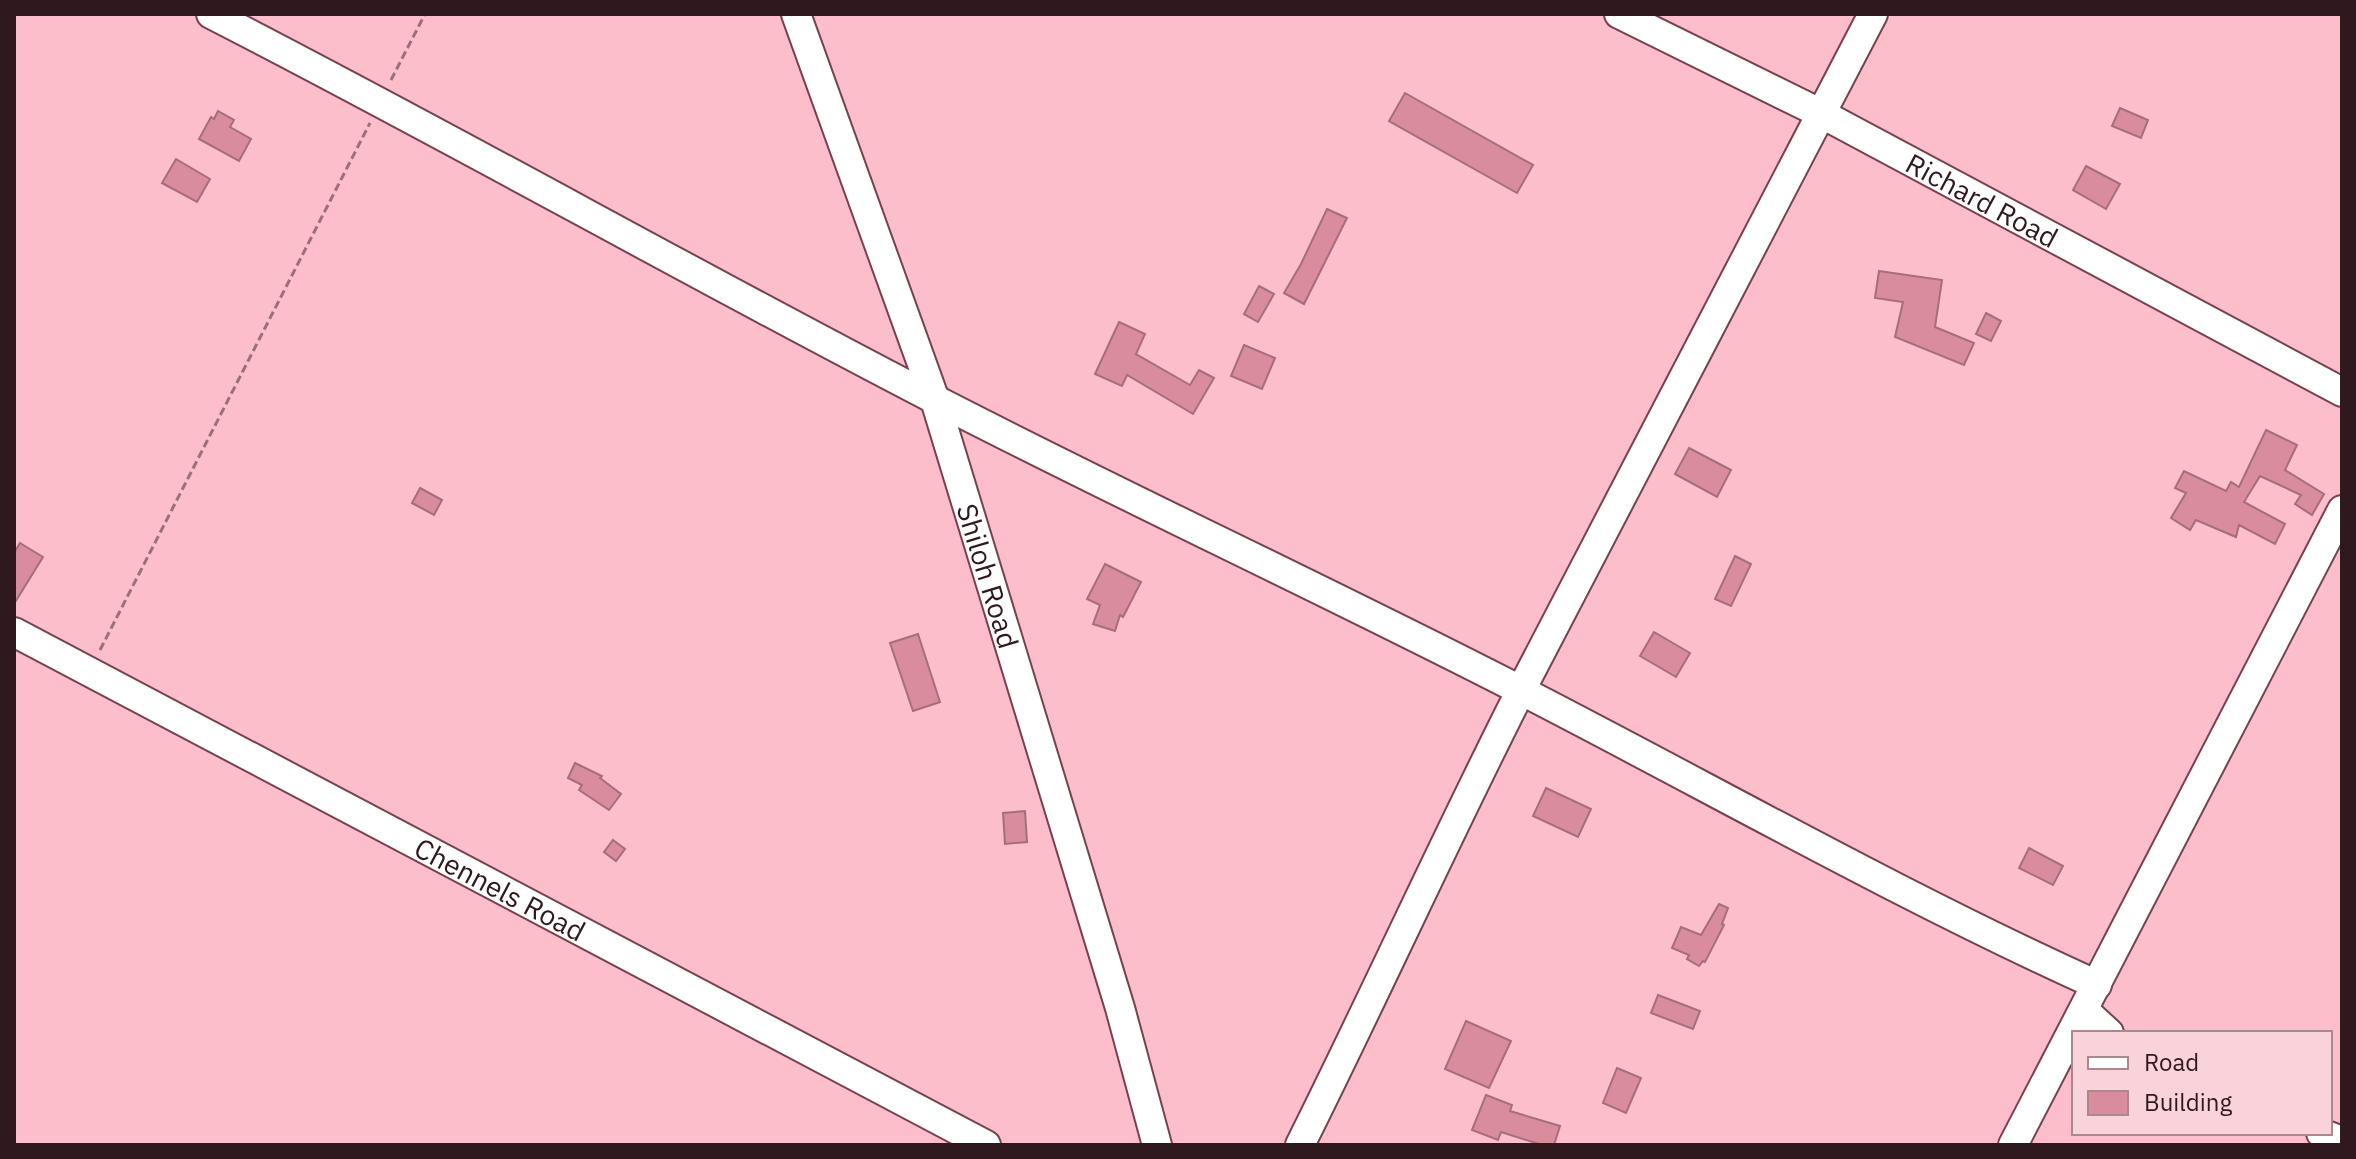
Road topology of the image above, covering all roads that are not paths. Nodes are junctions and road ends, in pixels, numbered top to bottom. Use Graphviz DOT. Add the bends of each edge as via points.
graph roads {
  1 [pos="211,14"];
  2 [pos="796,14"];
  3 [pos="1619,14"];
  4 [pos="1873,14"];
  5 [pos="1822,114"];
  6 [pos="2342,392"];
  7 [pos="935,400"];
  8 [pos="2342,510"];
  9 [pos="14,632"];
  10 [pos="1521,690"];
  11 [pos="2097,985"];
  12 [pos="2084,1010"];
  13 [pos="2073,1031"];
  14 [pos="2107,1031"];
  15 [pos="2072,1033"];
  16 [pos="986,1145"];
  17 [pos="1157,1145"];
  18 [pos="1300,1145"];
  19 [pos="2013,1145"];
  1 -- 7 [label="street"];
  2 -- 7 [label="street, Shiloh Road"];
  3 -- 5 [label="street, Richard Road"];
  4 -- 5 [label="street"];
  5 -- 6 [label="street, Richard Road"];
  5 -- 10 [label="street"];
  7 -- 10 [label="street"];
  7 -- 17 [label="street, Shiloh Road" via="1116,993"];
  8 -- 11 [label="street"];
  9 -- 16 [label="street, Chennels Road"];
  10 -- 11 [label="street" via="1742,809"];
  10 -- 18 [label="street"];
  11 -- 12 [label="street"];
  12 -- 13 [label="street"];
  12 -- 14 [label="street"];
  15 -- 19 [label="street"];
}
